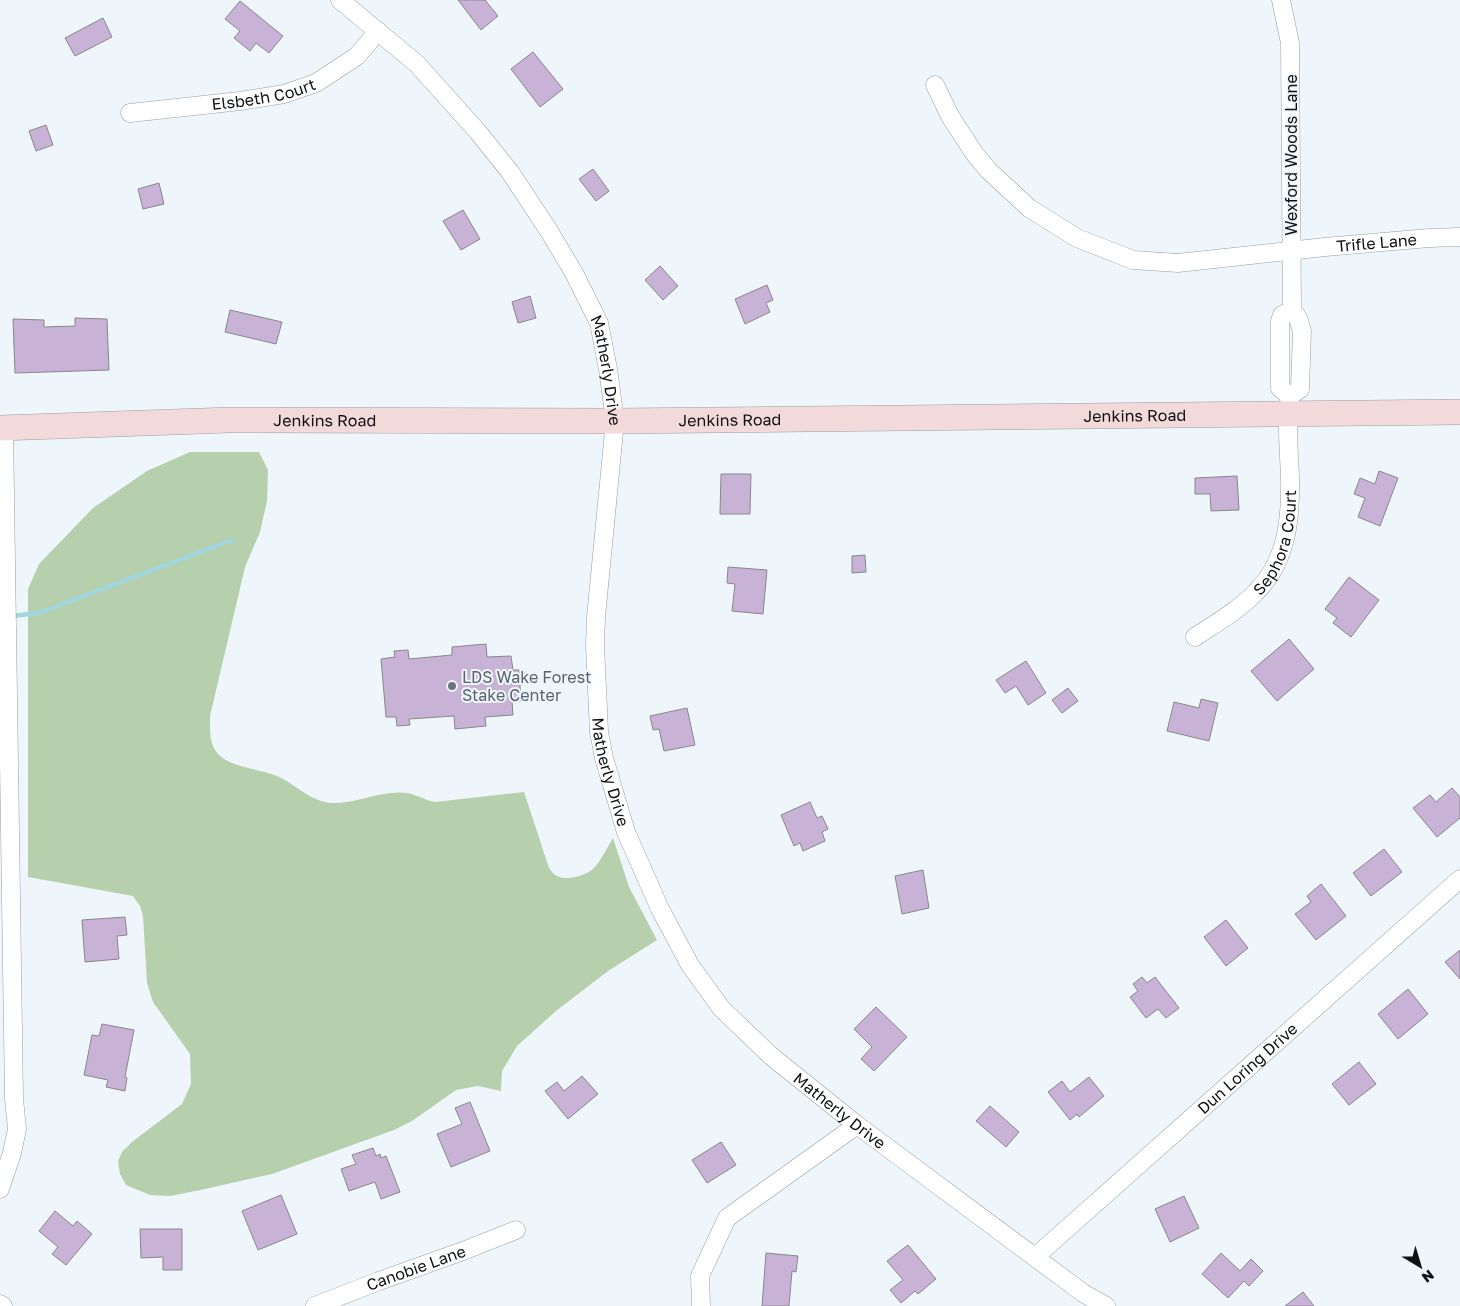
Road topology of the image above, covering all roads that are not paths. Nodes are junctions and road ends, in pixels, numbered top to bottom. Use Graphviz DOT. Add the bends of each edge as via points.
graph roads {
  1 [pos="340,0"];
  2 [pos="1281,0"];
  3 [pos="378,31"];
  4 [pos="934,86"];
  5 [pos="130,113"];
  6 [pos="1460,237"];
  7 [pos="1291,252"];
  8 [pos="1289,405"];
  9 [pos="1460,412"];
  10 [pos="615,421"];
  11 [pos="2,428"];
  12 [pos="1195,637"];
  13 [pos="1460,879"];
  14 [pos="857,1125"];
  15 [pos="0,1189"];
  16 [pos="516,1230"];
  17 [pos="1034,1257"];
  18 [pos="315,1306"];
  19 [pos="701,1306"];
  20 [pos="1106,1306"];
  1 -- 3 [label="street, Matherly Drive"];
  2 -- 7 [label="street, Wexford Woods Lane" via="1290,43"];
  3 -- 5 [label="street, Elsbeth Court" via="357,56 316,83 284,94"];
  3 -- 10 [label="street, Matherly Drive" via="417,64 478,132 510,172 549,231 599,323"];
  4 -- 7 [label="street, Trifle Lane" via="950,116 988,170 1029,208 1077,238 1133,260 1178,263"];
  6 -- 7 [label="street, Trifle Lane"];
  7 -- 8 [label="street, Wexford Woods Lane" via="1292,310 1282,315 1280,321 1280,388"];
  8 -- 9 [label="street, Jenkins Road"];
  8 -- 10 [label="street, Jenkins Road"];
  8 -- 12 [label="street, Sephora Court" via="1290,508 1280,554 1269,577 1257,591"];
  10 -- 11 [label="street, Jenkins Road" via="230,420"];
  10 -- 14 [label="street, Matherly Drive" via="595,645 599,732 626,832 660,909 690,964 721,1008 770,1056"];
  11 -- 15 [label="street" via="17,1129"];
  13 -- 17 [label="street, Dun Loring Drive"];
  14 -- 17 [label="street, Matherly Drive"];
  14 -- 19 [label="street" via="727,1218 700,1276"];
  16 -- 18 [label="street, Canobie Lane"];
  17 -- 20 [label="street, Matherly Drive"];
}
